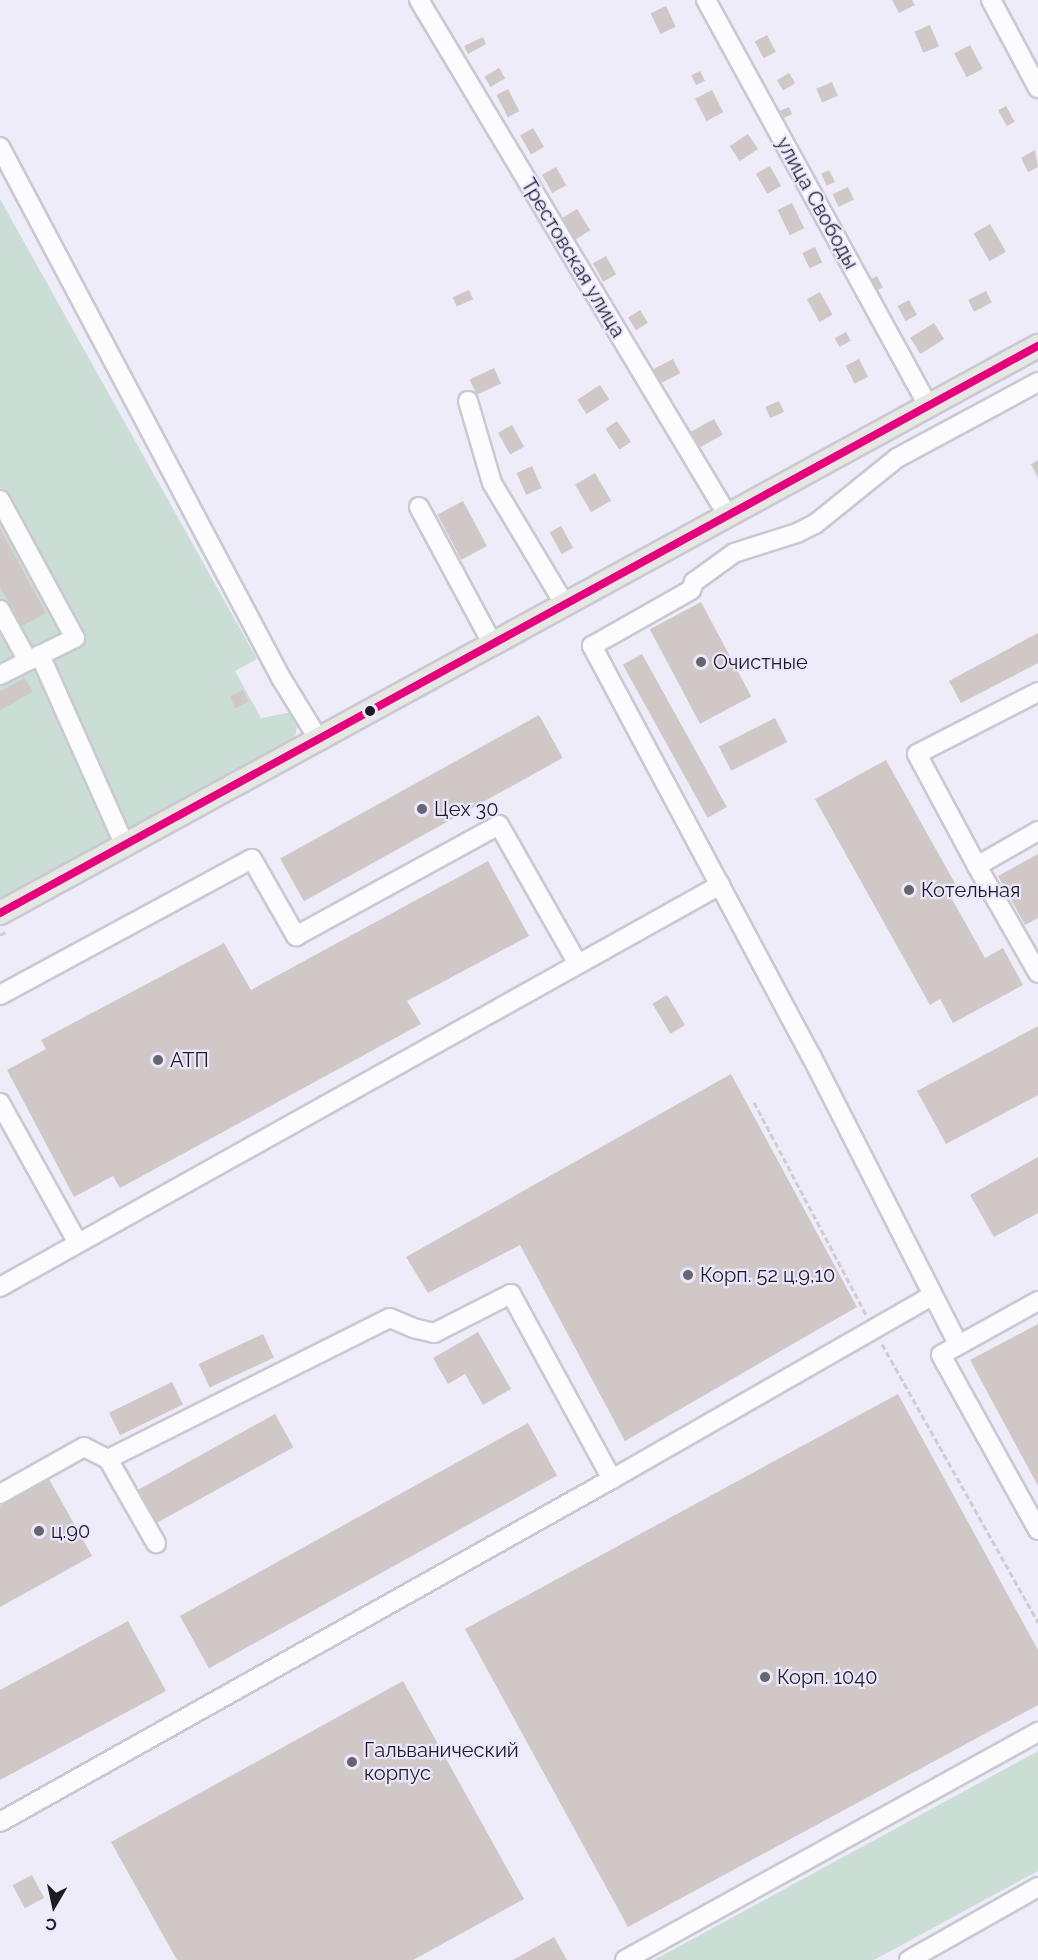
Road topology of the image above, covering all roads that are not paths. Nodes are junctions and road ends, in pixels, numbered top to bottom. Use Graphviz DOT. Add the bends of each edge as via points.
graph roads {
  1 [pos="419,0"];
  2 [pos="706,0"];
  3 [pos="991,0"];
  4 [pos="1038,88"];
  5 [pos="0,147"];
  6 [pos="1038,346"];
  7 [pos="1038,382"];
  8 [pos="468,401"];
  9 [pos="928,406"];
  10 [pos="0,500"];
  11 [pos="419,507"];
  12 [pos="728,516"];
  13 [pos="565,605"];
  14 [pos="0,610"];
  15 [pos="493,645"];
  16 [pos="34,658"];
  17 [pos="0,675"];
  18 [pos="1038,692"];
  19 [pos="319,740"];
  20 [pos="1038,831"];
  21 [pos="125,846"];
  22 [pos="977,866"];
  23 [pos="720,885"];
  24 [pos="0,913"];
  25 [pos="578,964"];
  26 [pos="1038,973"];
  27 [pos="0,995"];
  28 [pos="0,1103"];
  29 [pos="78,1243"];
  30 [pos="0,1287"];
  31 [pos="933,1296"];
  32 [pos="1038,1301"];
  33 [pos="958,1344"];
  34 [pos="108,1459"];
  35 [pos="612,1479"];
  36 [pos="0,1494"];
  37 [pos="1038,1530"];
  38 [pos="156,1544"];
  39 [pos="1038,1732"];
  40 [pos="0,1822"];
  41 [pos="1038,1887"];
  42 [pos="626,1960"];
  43 [pos="909,1960"];
  1 -- 12 [label="street, Трестовская улица"];
  2 -- 9 [label="street, улица Свободы"];
  3 -- 4 [label="street"];
  5 -- 19 [label="street" via="281,678"];
  6 -- 9 [label="main road"];
  7 -- 23 [label="street" via="897,458 815,524 728,557 694,582 691,590 592,646"];
  8 -- 13 [label="street" via="492,483"];
  9 -- 12 [label="main road"];
  10 -- 16 [label="street" via="75,638"];
  11 -- 15 [label="street"];
  12 -- 13 [label="main road"];
  13 -- 15 [label="main road"];
  14 -- 16 [label="street"];
  15 -- 19 [label="main road"];
  16 -- 17 [label="street"];
  16 -- 21 [label="street"];
  18 -- 22 [label="street" via="917,754"];
  19 -- 21 [label="main road"];
  20 -- 22 [label="street"];
  21 -- 24 [label="main road"];
  22 -- 26 [label="street"];
  23 -- 25 [label="street"];
  23 -- 31 [label="street"];
  25 -- 27 [label="street" via="499,825 296,936 252,859"];
  25 -- 29 [label="street"];
  28 -- 29 [label="street"];
  29 -- 30 [label="street"];
  31 -- 33 [label="street"];
  31 -- 35 [label="street"];
  32 -- 33 [label="street"];
  33 -- 37 [label="street" via="941,1355"];
  34 -- 35 [label="street" via="390,1318 434,1333 511,1294"];
  34 -- 36 [label="street" via="84,1447"];
  34 -- 38 [label="street"];
  35 -- 40 [label="street"];
  39 -- 42 [label="street"];
  41 -- 43 [label="street"];
}
